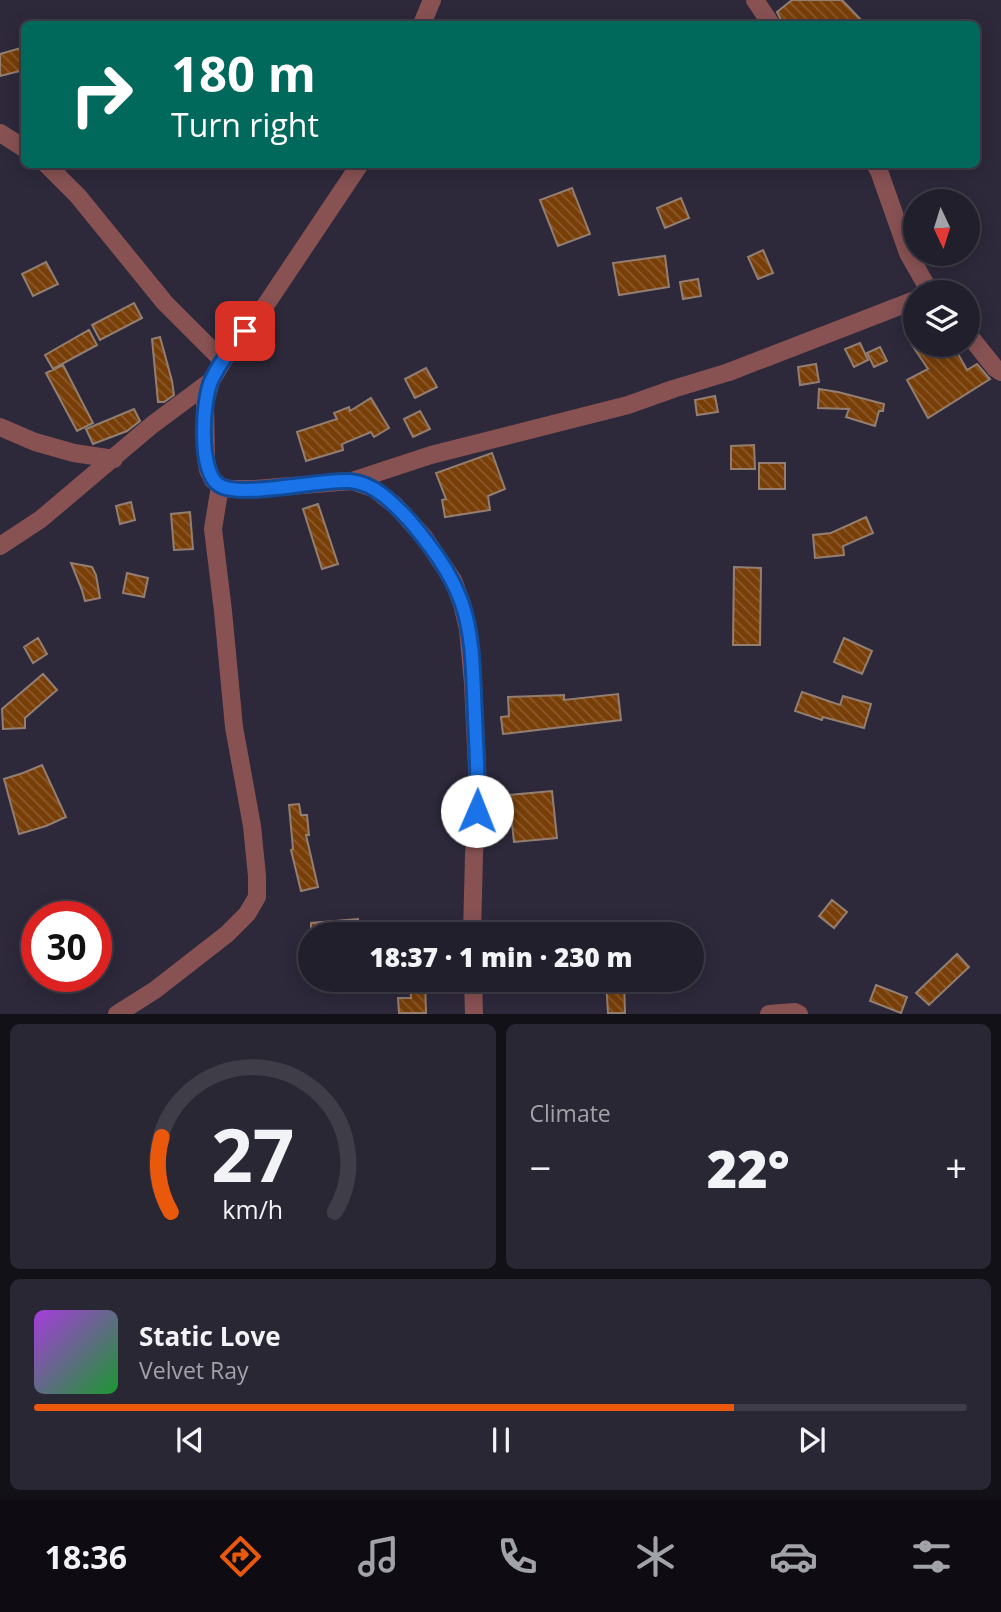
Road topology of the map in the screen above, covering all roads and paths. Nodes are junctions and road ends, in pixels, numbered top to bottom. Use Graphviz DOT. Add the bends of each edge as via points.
graph roads {
  1 [pos="432,0"];
  2 [pos="755,0"];
  3 [pos="423,21"];
  4 [pos="769,21"];
  5 [pos="0,132"];
  6 [pos="21,146"];
  7 [pos="50,168"];
  8 [pos="357,168"];
  9 [pos="877,168"];
  10 [pos="923,280"];
  11 [pos="903,305"];
  12 [pos="980,349"];
  13 [pos="223,361"];
  14 [pos="1001,372"];
  15 [pos="211,381"];
  16 [pos="0,427"];
  17 [pos="114,458"];
  18 [pos="352,481"];
  19 [pos="220,486"];
  20 [pos="0,546"];
  21 [pos="472,922"];
  22 [pos="473,992"];
  23 [pos="117,1013"];
  24 [pos="474,1013"];
  25 [pos="769,1013"];
  26 [pos="800,1013"];
  1 -- 3 [label="street"];
  2 -- 4 [label="street"];
  5 -- 6 [label="street"];
  7 -- 13 [label="street" via="165,303"];
  8 -- 13 [label="street"];
  9 -- 10 [label="street"];
  11 -- 18 [label="street" via="729,372 628,405 431,455"];
  12 -- 14 [label="street"];
  13 -- 15 [label="street"];
  15 -- 17 [label="street"];
  15 -- 19 [label="street" via="205,403 206,459"];
  16 -- 17 [label="street" via="74,453"];
  17 -- 20 [label="street" via="41,519"];
  18 -- 19 [label="street" via="254,489"];
  18 -- 21 [label="street" via="373,488 395,505 424,537 453,580 462,604 472,670 478,789"];
  19 -- 23 [label="street" via="213,530 257,897 227,934"];
  22 -- 24 [label="street"];
  25 -- 26 [label="street"];
}
